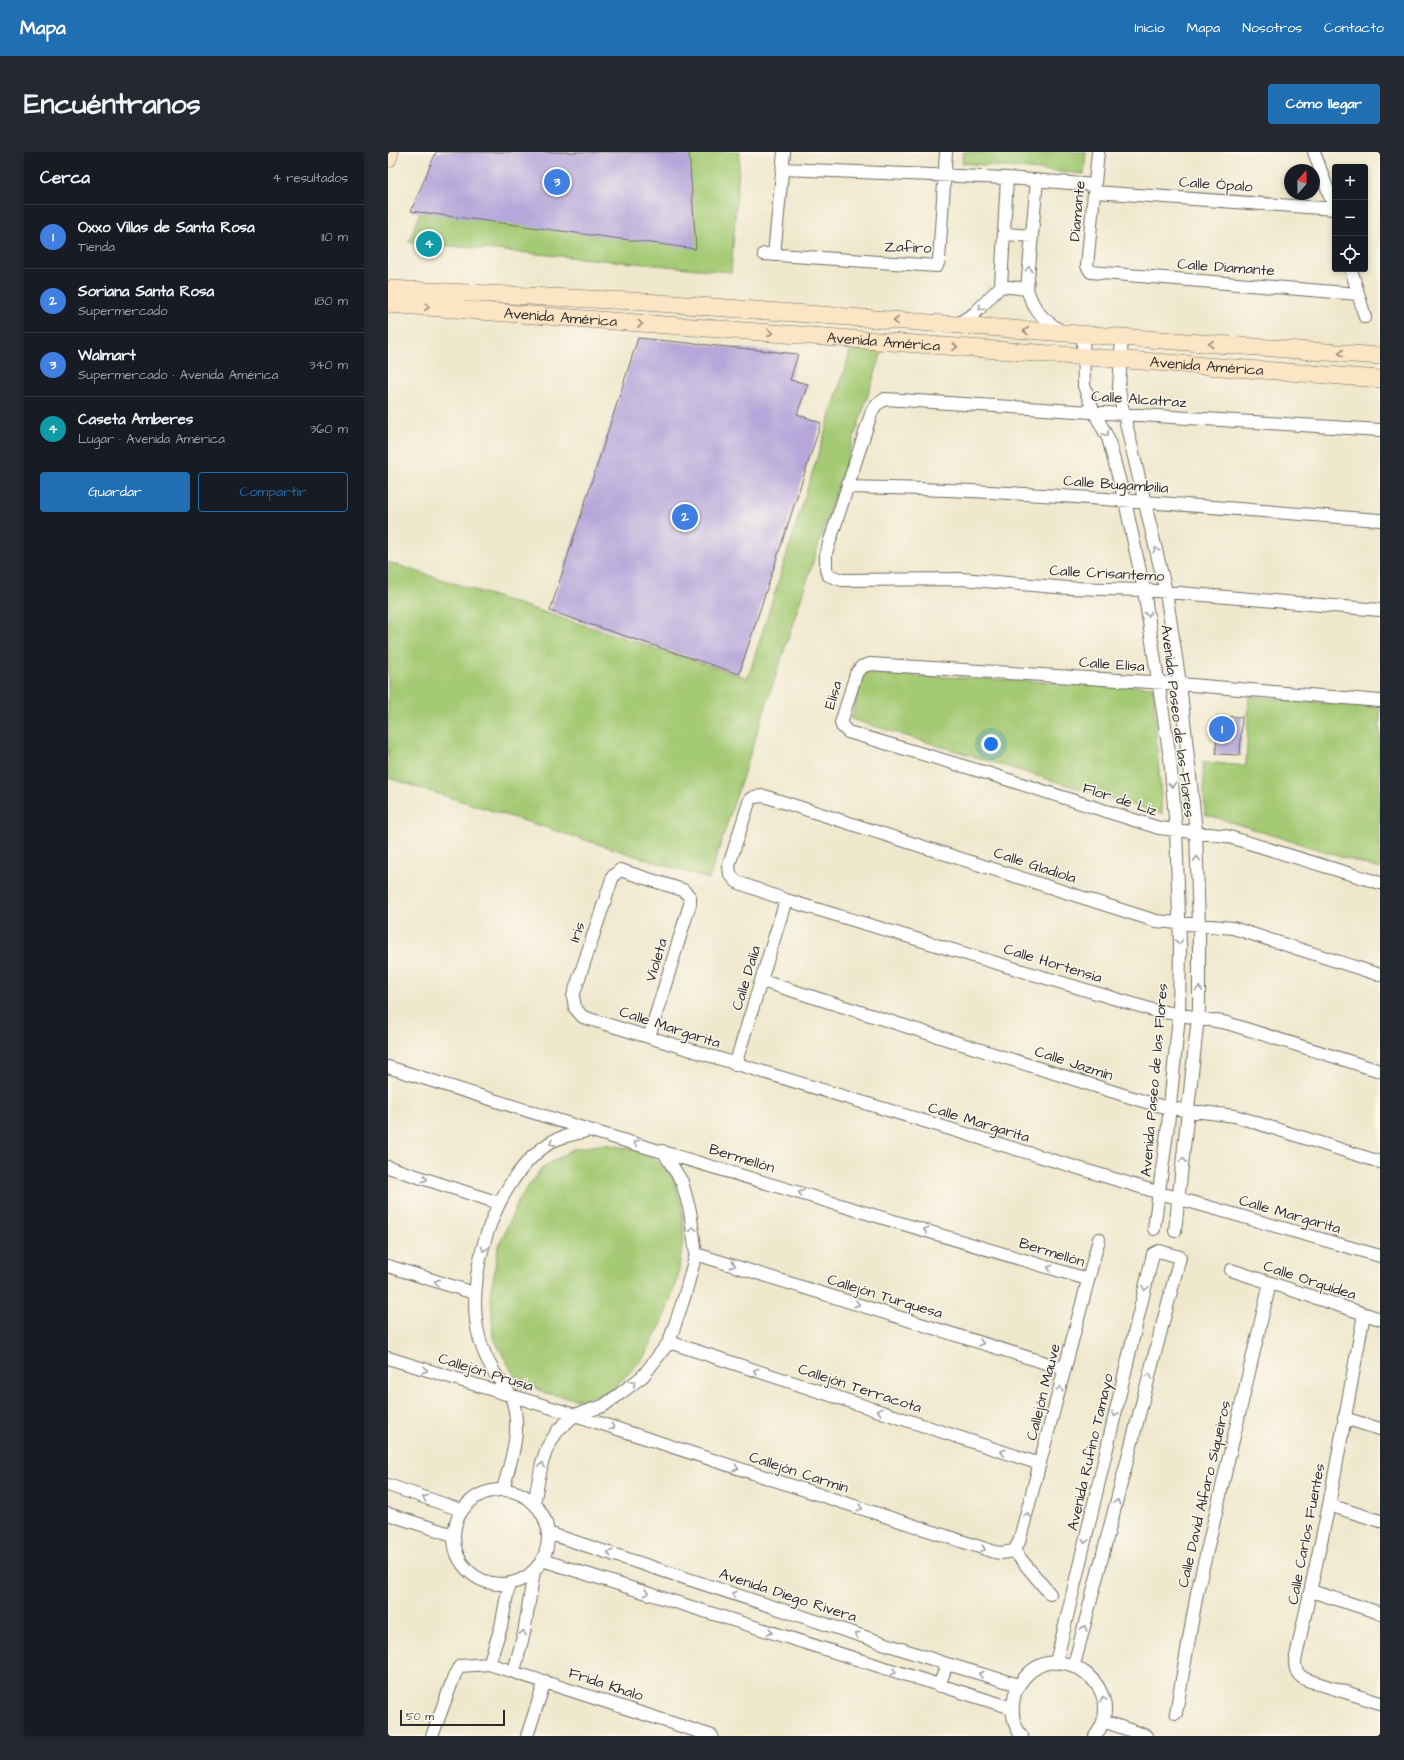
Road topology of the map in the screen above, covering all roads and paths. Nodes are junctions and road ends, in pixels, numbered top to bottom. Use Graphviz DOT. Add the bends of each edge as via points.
graph roads {
  1 [pos="390,152"];
  2 [pos="784,152"];
  3 [pos="946,152"];
  4 [pos="1098,152"];
  5 [pos="1314,152"];
  6 [pos="388,159"];
  7 [pos="783,169"];
  8 [pos="945,176"];
  9 [pos="1007,178"];
  10 [pos="1037,180"];
  11 [pos="1095,188"];
  12 [pos="1332,201"];
  13 [pos="1332,209"];
  14 [pos="1004,234"];
  15 [pos="1032,236"];
  16 [pos="1091,272"];
  17 [pos="1353,272"];
  18 [pos="1001,286"];
  19 [pos="388,289"];
  20 [pos="1027,289"];
  21 [pos="1358,294"];
  22 [pos="388,304"];
  23 [pos="819,316"];
  24 [pos="1365,317"];
  25 [pos="853,318"];
  26 [pos="955,326"];
  27 [pos="1065,333"];
  28 [pos="1083,334"];
  29 [pos="819,337"];
  30 [pos="1122,337"];
  31 [pos="855,339"];
  32 [pos="1083,356"];
  33 [pos="1380,356"];
  34 [pos="1121,359"];
  35 [pos="1380,379"];
  36 [pos="1094,412"];
  37 [pos="1124,414"];
  38 [pos="1380,430"];
  39 [pos="848,487"];
  40 [pos="1125,501"];
  41 [pos="1144,502"];
  42 [pos="1380,520"];
  43 [pos="832,578"];
  44 [pos="1144,590"];
  45 [pos="1166,592"];
  46 [pos="1380,610"];
  47 [pos="866,665"];
  48 [pos="1160,684"];
  49 [pos="1180,684"];
  50 [pos="1380,701"];
  51 [pos="852,734"];
  52 [pos="1176,830"];
  53 [pos="1196,831"];
  54 [pos="729,865"];
  55 [pos="620,870"];
  56 [pos="1380,883"];
  57 [pos="786,900"];
  58 [pos="1179,923"];
  59 [pos="1199,926"];
  60 [pos="1380,975"];
  61 [pos="762,981"];
  62 [pos="575,1008"];
  63 [pos="1178,1016"];
  64 [pos="1197,1017"];
  65 [pos="649,1037"];
  66 [pos="735,1065"];
  67 [pos="388,1067"];
  68 [pos="1380,1071"];
  69 [pos="1169,1108"];
  70 [pos="1188,1110"];
  71 [pos="589,1130"];
  72 [pos="663,1151"];
  73 [pos="1380,1162"];
  74 [pos="388,1167"];
  75 [pos="1160,1194"];
  76 [pos="1179,1199"];
  77 [pos="499,1203"];
  78 [pos="1154,1229"];
  79 [pos="1175,1231"];
  80 [pos="1099,1239"];
  81 [pos="696,1254"];
  82 [pos="1380,1256"];
  83 [pos="388,1266"];
  84 [pos="1231,1270"];
  85 [pos="1088,1279"];
  86 [pos="1270,1283"];
  87 [pos="474,1293"];
  88 [pos="1364,1314"];
  89 [pos="1380,1319"];
  90 [pos="669,1342"];
  91 [pos="388,1358"];
  92 [pos="1065,1369"];
  93 [pos="510,1396"];
  94 [pos="575,1415"];
  95 [pos="1344,1418"];
  96 [pos="1380,1429"];
  97 [pos="1040,1464"];
  98 [pos="388,1485"];
  99 [pos="502,1489"];
  100 [pos="534,1503"];
  101 [pos="1329,1505"];
  102 [pos="461,1510"];
  103 [pos="388,1514"];
  104 [pos="1380,1521"];
  105 [pos="548,1533"];
  106 [pos="453,1535"];
  107 [pos="1014,1551"];
  108 [pos="542,1560"];
  109 [pos="534,1571"];
  110 [pos="509,1584"];
  111 [pos="1311,1591"];
  112 [pos="1050,1594"];
  113 [pos="1380,1613"];
  114 [pos="1056,1662"];
  115 [pos="489,1664"];
  116 [pos="946,1664"];
  117 [pos="1074,1666"];
  118 [pos="514,1671"];
  119 [pos="545,1681"];
  120 [pos="1019,1685"];
  121 [pos="939,1686"];
  122 [pos="1380,1703"];
  123 [pos="1012,1708"];
  124 [pos="1176,1713"];
  125 [pos="1103,1721"];
  126 [pos="432,1736"];
  127 [pos="527,1736"];
  128 [pos="712,1736"];
  129 [pos="1022,1736"];
  130 [pos="1095,1736"];
  131 [pos="1147,1736"];
  1 -- 6 [label="main road"];
  2 -- 7 [label="street"];
  3 -- 8 [label="street, Zafiro"];
  4 -- 11 [label="street, Diamante"];
  5 -- 12 [label="street"];
  7 -- 8 [label="street, Calle Ópalo"];
  7 -- 8 [label="street, Zafiro" via="769,255 937,266"];
  8 -- 9 [label="street, Calle Ópalo"];
  9 -- 10 [label="street, Calle Ópalo"];
  9 -- 14 [label="street"];
  10 -- 11 [label="street, Calle Ópalo"];
  10 -- 15 [label="street"];
  11 -- 13 [label="street, Calle Ópalo"];
  11 -- 16 [label="street, Diamante" via="1087,266"];
  14 -- 15 [label="street"];
  14 -- 18 [label="street"];
  20 -- 15 [label="street, one-way"];
  16 -- 21 [label="street, Calle Diamante"];
  17 -- 21 [label="street"];
  18 -- 20 [label="street"];
  18 -- 26 [label="street, one-way" via="975,313"];
  19 -- 23 [label="main road, Avenida América" via="631,301"];
  20 -- 27 [label="street" via="1032,305 1038,313 1048,323"];
  21 -- 24 [label="street"];
  22 -- 29 [label="main road, Avenida América, one-way"];
  23 -- 25 [label="main road, Avenida América"];
  23 -- 29 [label="main road" via="826,329"];
  26 -- 25 [label="main road, Avenida América, one-way"];
  25 -- 31 [label="main road" via="848,330 850,336"];
  27 -- 26 [label="main road, Avenida América, one-way"];
  27 -- 28 [label="main road, Avenida América"];
  28 -- 30 [label="main road, Avenida América"];
  28 -- 32 [label="street, Avenida Paseo de las Flores"];
  29 -- 31 [label="main road, Avenida América"];
  33 -- 30 [label="main road, Avenida América, one-way"];
  30 -- 34 [label="street, Avenida Paseo de las Flores"];
  31 -- 32 [label="main road, Avenida América, one-way"];
  32 -- 34 [label="main road, Avenida América"];
  32 -- 36 [label="street, Avenida Paseo de las Flores" via="1084,386"];
  34 -- 35 [label="main road, Avenida América"];
  34 -- 37 [label="street, Avenida Paseo de las Flores" via="1119,388"];
  36 -- 37 [label="street, Calle Alcatraz"];
  36 -- 39 [label="street, Calle Alcatraz" via="885,399 872,411"];
  36 -- 40 [label="street, Avenida Paseo de las Flores, one-way" via="1108,438"];
  37 -- 38 [label="street, Calle Alcatraz"];
  37 -- 41 [label="street, Avenida Paseo de las Flores"];
  39 -- 40 [label="street, Calle Bugambilia" via="940,488"];
  39 -- 43 [label="street, Calle Alcatraz" via="826,553 826,569"];
  40 -- 41 [label="street, Calle Bugambilia"];
  40 -- 44 [label="street, Avenida Paseo de las Flores"];
  41 -- 42 [label="street, Calle Bugambilia"];
  45 -- 41 [label="street, Avenida Paseo de las Flores, one-way"];
  43 -- 44 [label="street, Calle Crisantemo" via="962,579 1068,588"];
  44 -- 45 [label="street, Calle Crisantemo"];
  44 -- 48 [label="street, Avenida Paseo de las Flores, one-way"];
  45 -- 46 [label="street, Calle Crisantemo"];
  45 -- 49 [label="street, Avenida Paseo de las Flores"];
  47 -- 48 [label="street, Calle Elisa"];
  47 -- 51 [label="street, Elisa" via="856,674 841,722 845,730"];
  48 -- 49 [label="street, Calle Elisa"];
  48 -- 52 [label="street, Avenida Paseo de las Flores, one-way"];
  49 -- 50 [label="street, Calle Elisa"];
  49 -- 53 [label="street, Avenida Paseo de las Flores"];
  51 -- 52 [label="street, Flor de Liz" via="1159,828"];
  52 -- 53 [label="street, Flor de Liz"];
  52 -- 58 [label="street, Avenida Paseo de las Flores"];
  53 -- 56 [label="street, Flor de Liz" via="1226,836"];
  59 -- 53 [label="street, Avenida Paseo de las Flores, one-way"];
  54 -- 57 [label="street, Calle Hortensia" via="730,874 736,882"];
  54 -- 58 [label="street, Calle Gladiola" via="750,799 764,796 1156,921"];
  55 -- 62 [label="street, Iris" via="615,873 610,883 573,996"];
  55 -- 65 [label="street, Violeta" via="683,890 688,894 690,904"];
  57 -- 61 [label="street, Calle Dalia"];
  57 -- 63 [label="street, Calle Hortensia"];
  58 -- 59 [label="street, Calle Gladiola"];
  58 -- 63 [label="street, Avenida Paseo de las Flores, one-way"];
  59 -- 60 [label="street, Calle Gladiola" via="1232,928"];
  64 -- 59 [label="street, Avenida Paseo de las Flores, one-way"];
  61 -- 66 [label="street, Calle Dalia"];
  61 -- 69 [label="street, Calle Jazmín"];
  62 -- 65 [label="street, Calle Margarita" via="583,1017"];
  63 -- 64 [label="street, Calle Hortensia"];
  63 -- 69 [label="street, Avenida Paseo de las Flores"];
  64 -- 68 [label="street, Calle Hortensia" via="1250,1029"];
  64 -- 70 [label="street, Avenida Paseo de las Flores"];
  65 -- 66 [label="street, Calle Margarita"];
  66 -- 75 [label="street, Calle Margarita"];
  67 -- 71 [label="street, Bermellón"];
  69 -- 70 [label="street, Calle Jazmín"];
  69 -- 75 [label="street, Avenida Paseo de las Flores"];
  70 -- 73 [label="street, Calle Jazmín" via="1235,1116"];
  76 -- 70 [label="street, Avenida Paseo de las Flores, one-way"];
  72 -- 71 [label="street, Bermellón, one-way"];
  71 -- 77 [label="street, one-way" via="552,1142 537,1153 515,1177"];
  81 -- 72 [label="street, one-way" via="690,1211 682,1182"];
  85 -- 72 [label="street, Bermellón, one-way"];
  74 -- 77 [label="street, one-way"];
  75 -- 76 [label="street, Calle Margarita"];
  75 -- 78 [label="street, Avenida Paseo de las Flores"];
  76 -- 79 [label="street"];
  76 -- 82 [label="street, Calle Margarita"];
  77 -- 87 [label="street, one-way" via="487,1236"];
  80 -- 85 [label="street, Callejón Mauve"];
  81 -- 90 [label="street"];
  81 -- 92 [label="street, Callejón Turquesa, one-way"];
  87 -- 83 [label="street, one-way"];
  84 -- 86 [label="street, Calle Orquídea"];
  85 -- 92 [label="street, Callejón Mauve"];
  86 -- 88 [label="street, Calle Orquídea"];
  86 -- 124 [label="street, Calle David Alfaro Siqueiros" via="1197,1593"];
  87 -- 93 [label="street" via="477,1329 484,1352"];
  88 -- 89 [label="street, Calle Orquídea"];
  88 -- 95 [label="street, Calle Carlos Fuentes"];
  94 -- 90 [label="street, one-way" via="603,1406 643,1376"];
  97 -- 90 [label="street, Callejón Terracota, one-way"];
  91 -- 93 [label="street, Callejón Prusia, one-way"];
  97 -- 92 [label="street, Callejón Mauve, one-way"];
  93 -- 94 [label="street, Callejón Prusia"];
  93 -- 99 [label="street" via="516,1431 514,1450"];
  100 -- 94 [label="street, one-way" via="547,1448 558,1430"];
  94 -- 107 [label="street, Callejón Carmin, one-way" via="995,1552"];
  95 -- 96 [label="street"];
  95 -- 101 [label="street, Calle Carlos Fuentes"];
  107 -- 97 [label="street, Callejón Mauve, one-way" via="1019,1542"];
  102 -- 98 [label="street, one-way"];
  99 -- 100 [label="street" via="520,1494"];
  99 -- 102 [label="street" via="487,1491 472,1498"];
  100 -- 105 [label="street" via="546,1522"];
  101 -- 104 [label="street"];
  101 -- 111 [label="street, Calle Carlos Fuentes"];
  102 -- 106 [label="street" via="455,1522"];
  103 -- 106 [label="street"];
  105 -- 108 [label="street"];
  116 -- 105 [label="street, Avenida Diego Rivera, one-way"];
  106 -- 110 [label="street" via="457,1556 469,1573 495,1584"];
  107 -- 112 [label="street"];
  108 -- 109 [label="street"];
  108 -- 121 [label="street, one-way"];
  109 -- 110 [label="street"];
  118 -- 109 [label="street, one-way" via="524,1633"];
  110 -- 115 [label="street" via="501,1628"];
  111 -- 113 [label="street"];
  111 -- 122 [label="street, Calle Carlos Fuentes" via="1295,1661 1298,1674 1307,1680"];
  114 -- 117 [label="street"];
  117 -- 114 [label="street, Avenida Rufino Tamayo, one-way" via="1180,1257 1156,1251 1153,1254"];
  114 -- 120 [label="street" via="1029,1673"];
  115 -- 118 [label="street, Frida Khalo"];
  115 -- 126 [label="street" via="460,1666"];
  120 -- 116 [label="street, Avenida Diego Rivera, one-way"];
  116 -- 121 [label="street"];
  125 -- 117 [label="street, one-way" via="1104,1698 1100,1688 1085,1671"];
  118 -- 119 [label="street, Frida Khalo"];
  119 -- 127 [label="street"];
  119 -- 128 [label="street, Frida Khalo"];
  120 -- 123 [label="street"];
  121 -- 123 [label="street"];
  123 -- 129 [label="street" via="1014,1721"];
  125 -- 130 [label="street"];
  125 -- 131 [label="street"];
}
